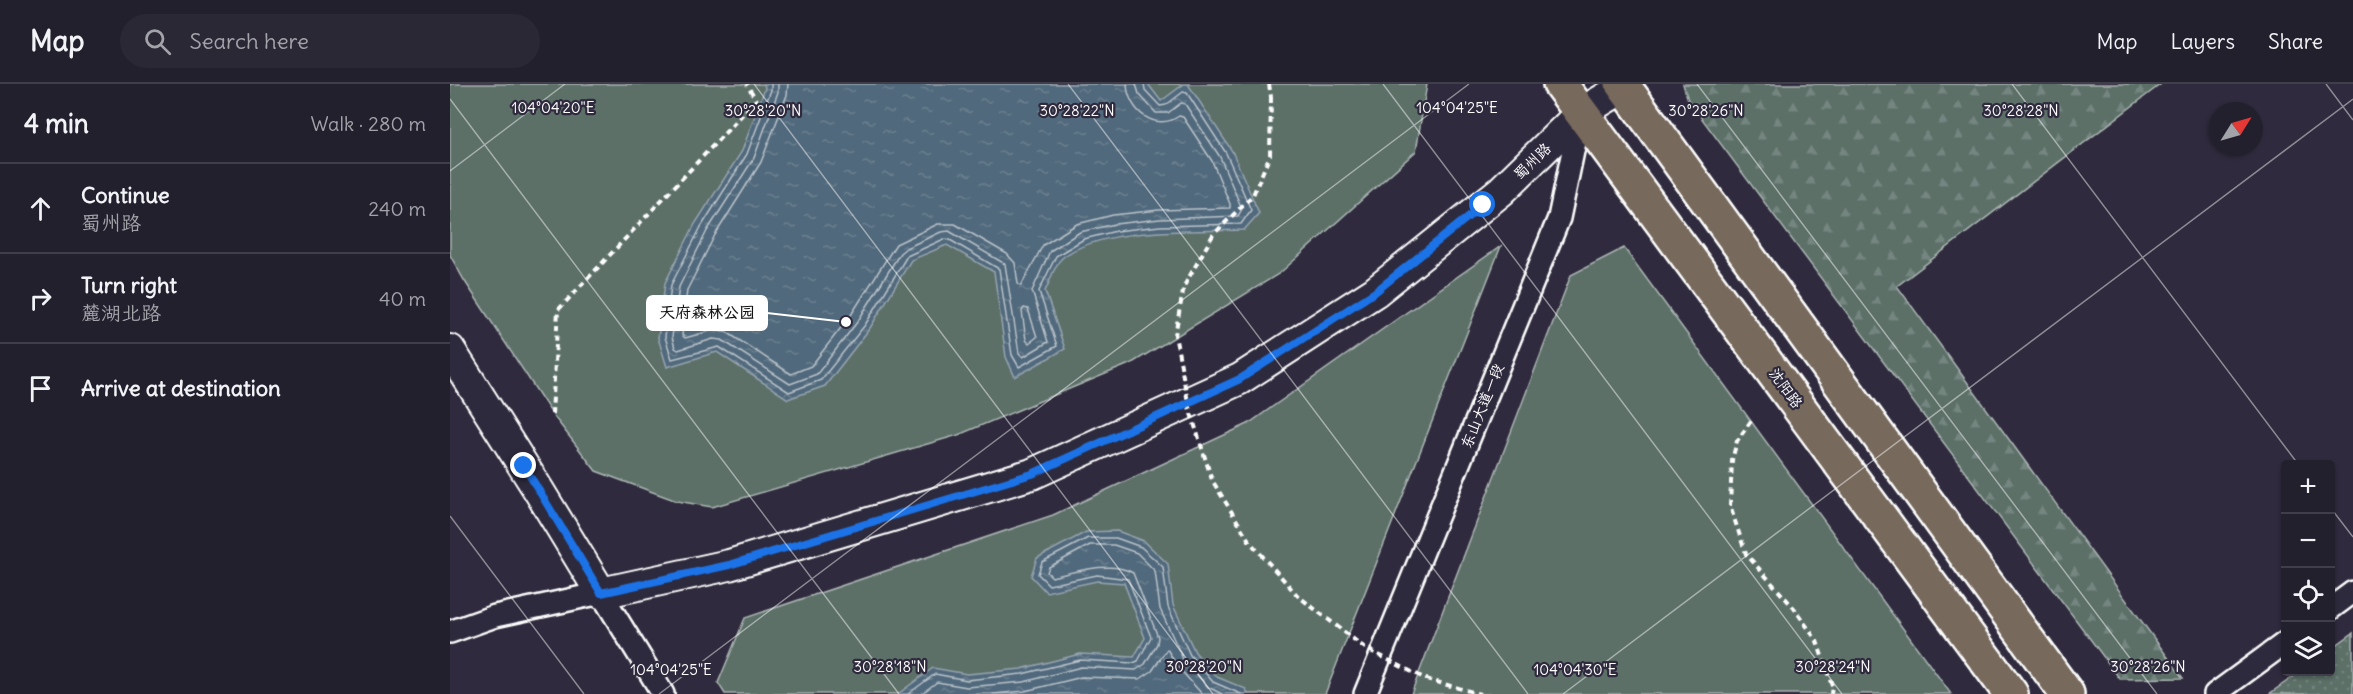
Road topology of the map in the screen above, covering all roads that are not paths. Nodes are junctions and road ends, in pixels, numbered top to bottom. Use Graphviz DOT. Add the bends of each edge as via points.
graph roads {
  1 [pos="1560,84"];
  2 [pos="1624,85"];
  3 [pos="1584,98"];
  4 [pos="450,350"];
  5 [pos="2353,592"];
  6 [pos="601,593"];
  7 [pos="2335,606"];
  8 [pos="450,632"];
  9 [pos="2281,646"];
  10 [pos="663,694"];
  11 [pos="1365,694"];
  12 [pos="2011,694"];
  13 [pos="2067,694"];
  14 [pos="2216,694"];
  1 -- 3 [label="main road, 沈阳路"];
  2 -- 3 [label="street"];
  2 -- 13 [label="main road"];
  3 -- 6 [label="street, 蜀州路" via="1501,191 1375,292 1240,379 1032,474 729,565"];
  3 -- 11 [label="street, 东山大道一段" via="1559,218"];
  3 -- 12 [label="main road, 沈阳路"];
  4 -- 6 [label="street"];
  5 -- 7 [label="street"];
  6 -- 8 [label="street" via="495,616"];
  6 -- 10 [label="street"];
  9 -- 14 [label="street"];
}
